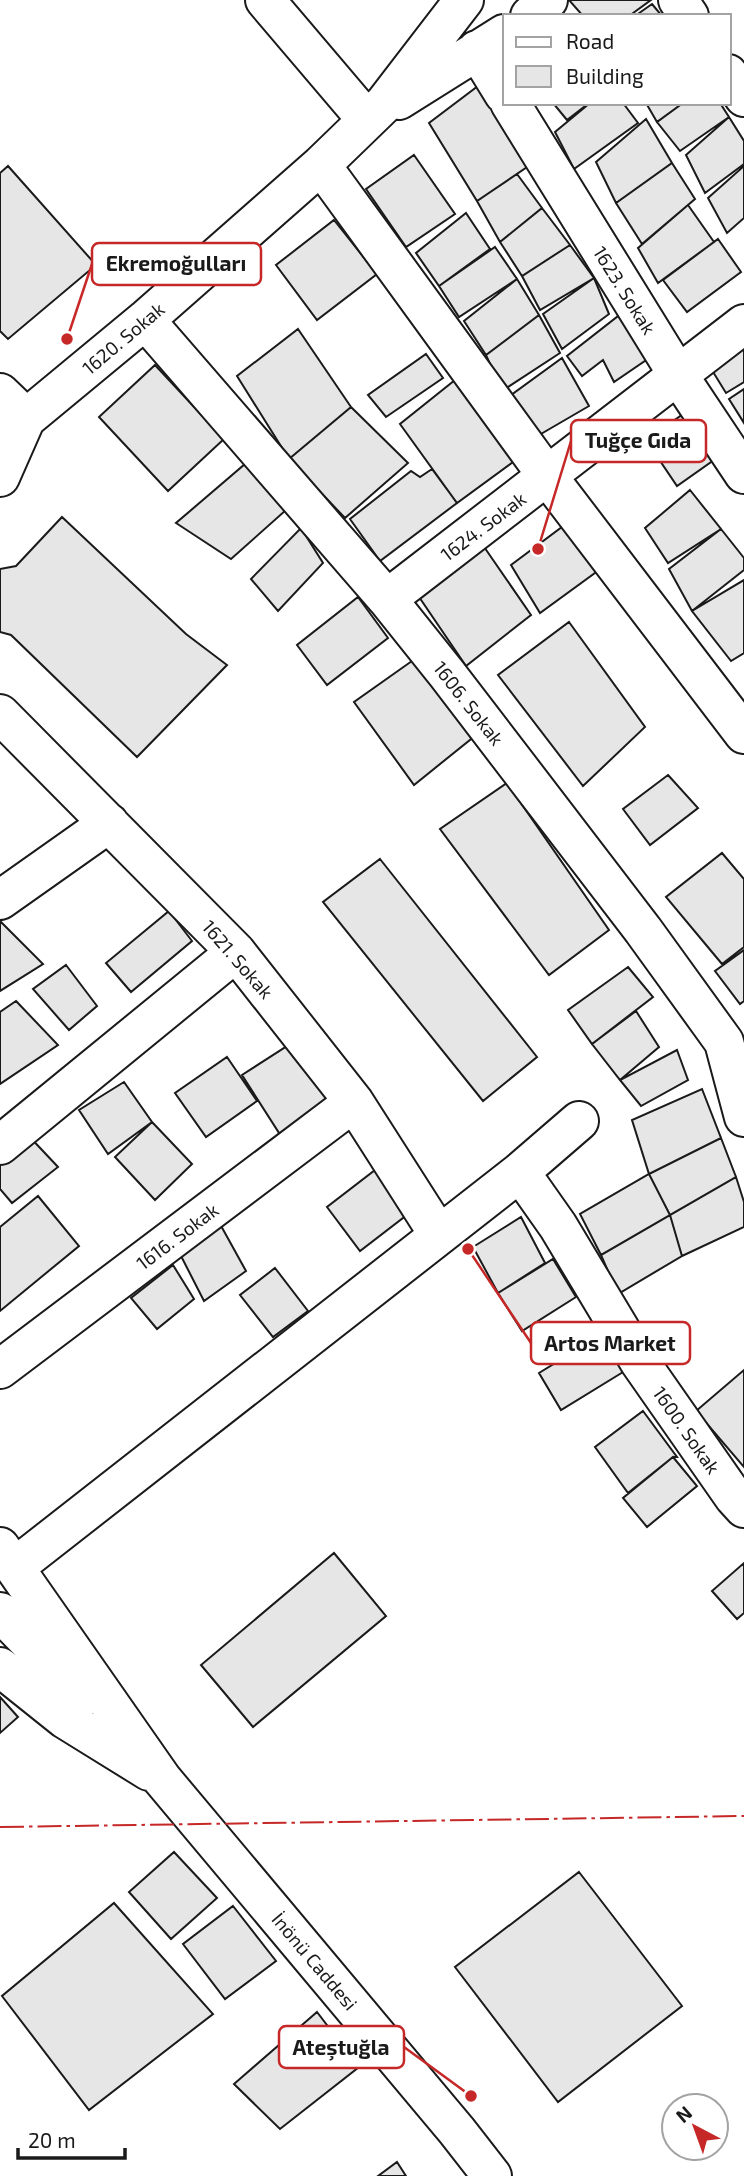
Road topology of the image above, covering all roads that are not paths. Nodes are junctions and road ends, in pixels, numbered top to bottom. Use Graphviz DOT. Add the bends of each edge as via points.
graph roads {
  1 [pos="265,0"];
  2 [pos="464,0"];
  3 [pos="548,0"];
  4 [pos="532,14"];
  5 [pos="491,42"];
  6 [pos="730,77"];
  7 [pos="503,90"];
  8 [pos="744,97"];
  9 [pos="511,105"];
  10 [pos="368,120"];
  11 [pos="321,165"];
  12 [pos="145,320"];
  13 [pos="744,324"];
  14 [pos="678,375"];
  15 [pos="9,417"];
  16 [pos="744,474"];
  17 [pos="0,477"];
  18 [pos="548,477"];
  19 [pos="387,599"];
  20 [pos="0,714"];
  21 [pos="744,734"];
  22 [pos="109,823"];
  23 [pos="0,900"];
  24 [pos="236,952"];
  25 [pos="734,1039"];
  26 [pos="354,1102"];
  27 [pos="744,1117"];
  28 [pos="579,1121"];
  29 [pos="0,1145"];
  30 [pos="520,1172"];
  31 [pos="439,1235"];
  32 [pos="0,1369"];
  33 [pos="744,1508"];
  34 [pos="7,1557"];
  35 [pos="0,1612"];
  36 [pos="0,1667"];
  37 [pos="162,1779"];
  38 [pos="492,2176"];
  1 -- 10 [label="street"];
  2 -- 10 [label="street"];
  3 -- 4 [label="street"];
  5 -- 7 [label="street"];
  5 -- 10 [label="street"];
  6 -- 8 [label="street"];
  9 -- 14 [label="street, 1623. Sokak"];
  10 -- 11 [label="street, 1620. Sokak"];
  11 -- 12 [label="street, 1620. Sokak"];
  11 -- 18 [label="street"];
  12 -- 15 [label="street, 1620. Sokak"];
  12 -- 19 [label="street, 1606. Sokak"];
  13 -- 14 [label="street, 1624. Sokak"];
  14 -- 16 [label="street, 1623. Sokak"];
  14 -- 18 [label="street, 1624. Sokak"];
  15 -- 17 [label="street"];
  18 -- 19 [label="street, 1624. Sokak"];
  18 -- 21 [label="street"];
  19 -- 25 [label="street, 1606. Sokak" via="643,930"];
  20 -- 22 [label="street, 1621. Sokak"];
  22 -- 23 [label="street"];
  22 -- 24 [label="street, 1621. Sokak"];
  24 -- 26 [label="street, 1621. Sokak"];
  24 -- 29 [label="street"];
  25 -- 27 [label="street, 1606. Sokak"];
  26 -- 31 [label="street, 1621. Sokak"];
  26 -- 32 [label="street, 1616. Sokak"];
  28 -- 30 [label="street"];
  30 -- 31 [label="street"];
  30 -- 33 [label="street, 1600. Sokak" via="639,1361"];
  31 -- 34 [label="street"];
  34 -- 37 [label="street, İnönü Caddesi"];
  35 -- 37 [label="street"];
  36 -- 37 [label="street, İnönü Caddesi" via="65,1719"];
  37 -- 38 [label="street, İnönü Caddesi"];
}
